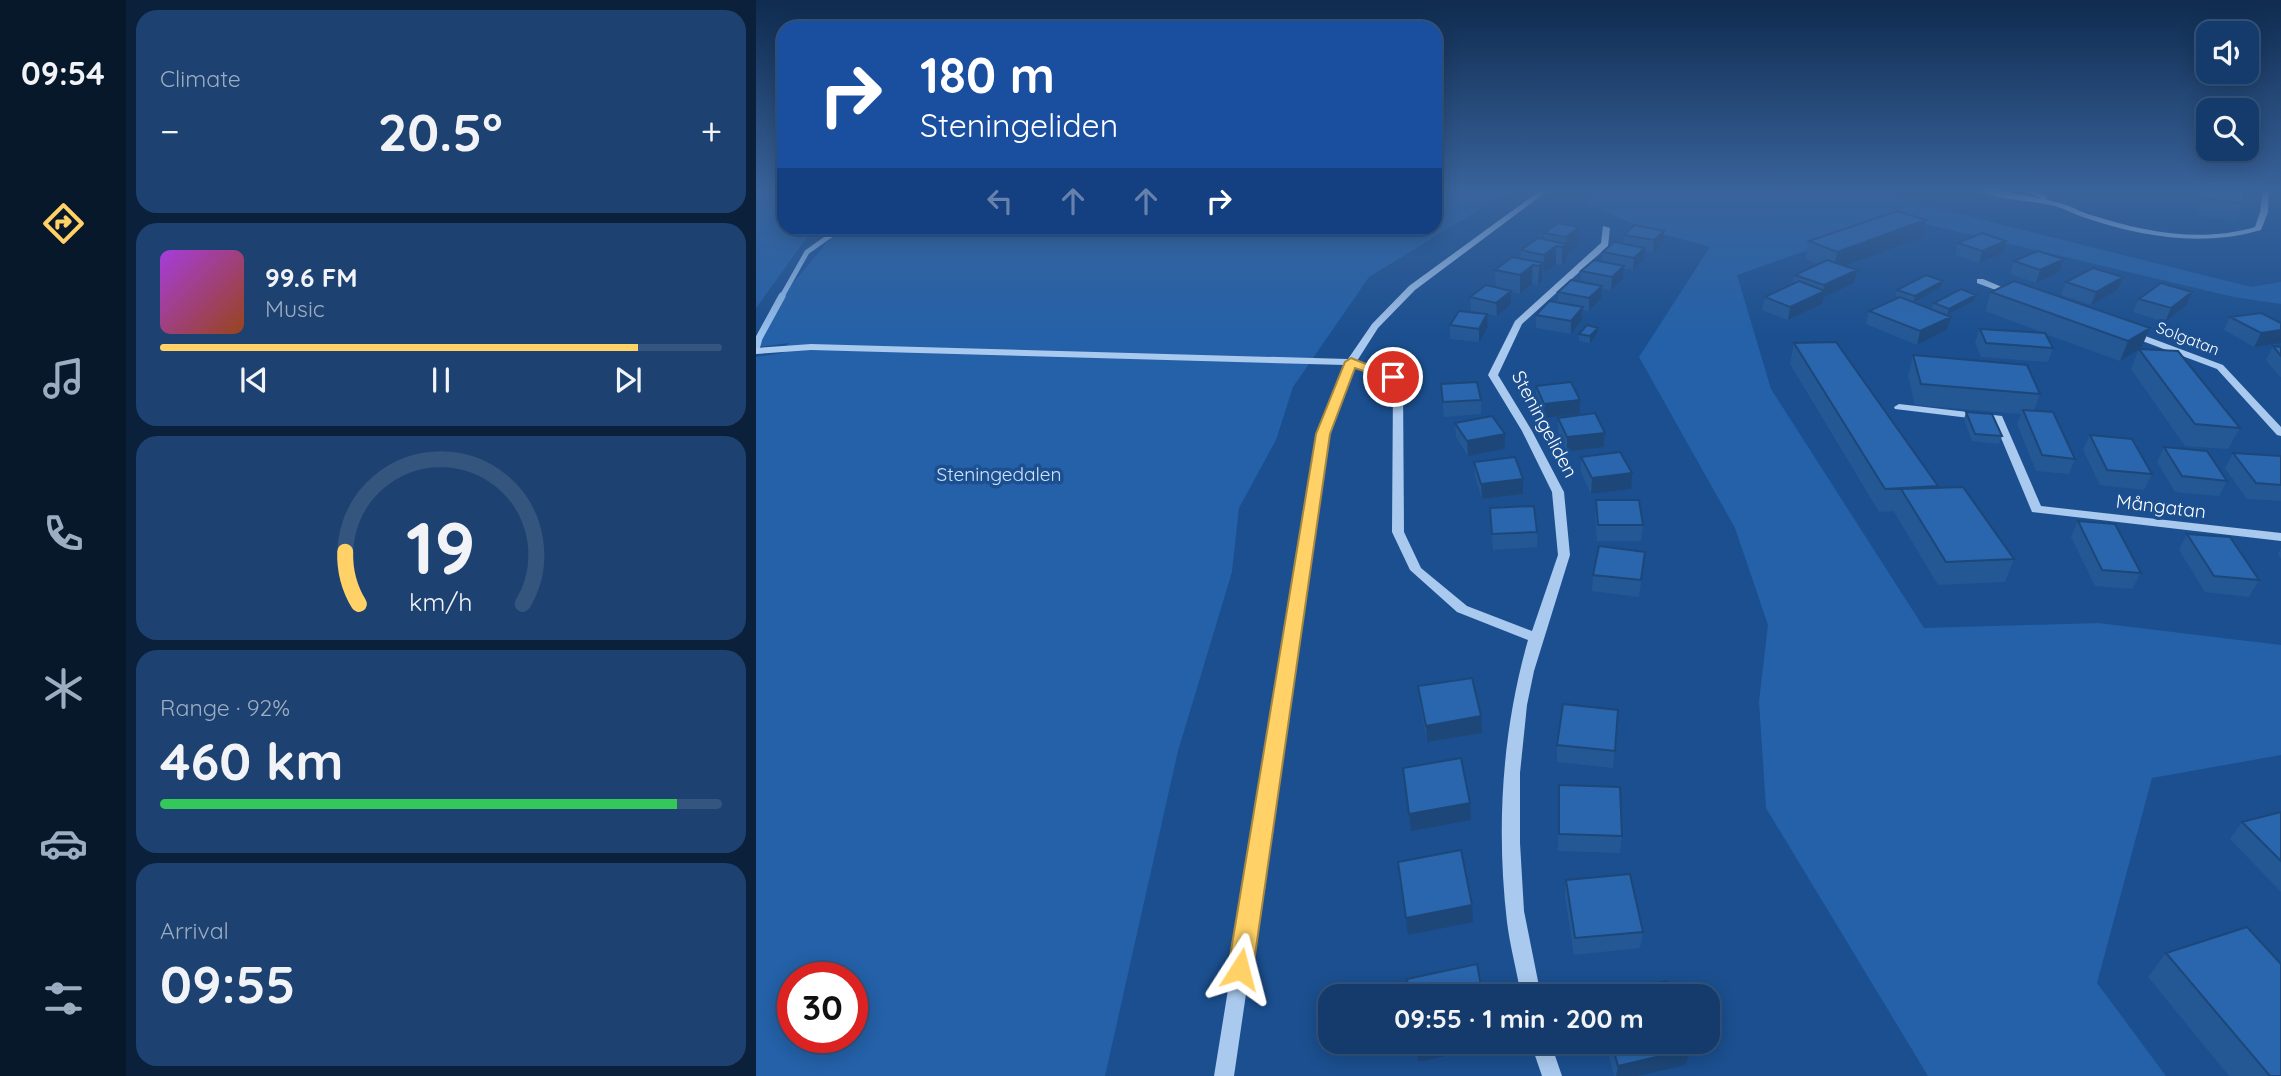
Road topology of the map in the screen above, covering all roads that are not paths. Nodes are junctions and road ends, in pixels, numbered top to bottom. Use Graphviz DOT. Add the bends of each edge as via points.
graph roads {
  1 [pos="1479,239"];
  2 [pos="1605,239"];
  3 [pos="1980,281"];
  4 [pos="2018,295"];
  5 [pos="2121,330"];
  6 [pos="756,351"];
  7 [pos="1351,362"];
  8 [pos="1899,407"];
  9 [pos="2281,433"];
  10 [pos="2281,537"];
  11 [pos="1536,638"];
  12 [pos="1529,984"];
  13 [pos="1544,1054"];
  14 [pos="1224,1076"];
  15 [pos="1552,1076"];
  1 -- 7 [label="street" via="1412,288 1375,326"];
  2 -- 11 [label="street, Steningeliden" via="1518,323 1493,374 1558,492 1564,555"];
  3 -- 4 [label="street"];
  5 -- 9 [label="street, Solgatan" via="2220,367"];
  6 -- 7 [label="street" via="787,347"];
  7 -- 11 [label="street" via="1393,377 1398,384 1398,532 1416,570 1462,609"];
  7 -- 14 [label="street" via="1323,434"];
  8 -- 10 [label="street, Mångatan" via="1998,418 2036,509"];
  11 -- 12 [label="street, Steningeliden" via="1523,677 1512,779 1515,913"];
  13 -- 15 [label="street"];
}
